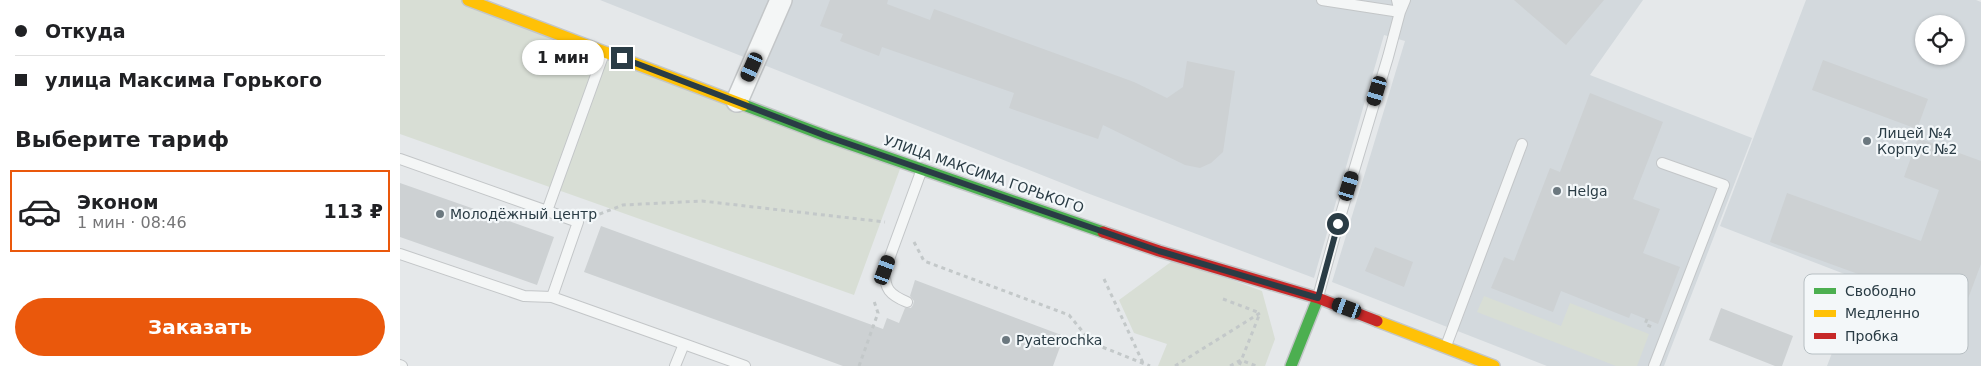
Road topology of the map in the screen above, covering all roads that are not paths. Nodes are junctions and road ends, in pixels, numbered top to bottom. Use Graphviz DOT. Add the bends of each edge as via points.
graph roads {
  1 [pos="468,0"];
  2 [pos="781,0"];
  3 [pos="1322,0"];
  4 [pos="1397,0"];
  5 [pos="1405,0"];
  6 [pos="1400,12"];
  7 [pos="605,52"];
  8 [pos="737,101"];
  9 [pos="1522,144"];
  10 [pos="400,159"];
  11 [pos="1662,163"];
  12 [pos="922,168"];
  13 [pos="547,211"];
  14 [pos="400,254"];
  15 [pos="552,296"];
  16 [pos="1318,298"];
  17 [pos="907,302"];
  18 [pos="684,344"];
  19 [pos="1446,347"];
  20 [pos="675,366"];
  21 [pos="745,366"];
  22 [pos="1291,366"];
  23 [pos="1494,366"];
  24 [pos="1654,366"];
  1 -- 7 [label="street, УЛИЦА МАКСИМА ГОРЬКОГО"];
  2 -- 8 [label="street"];
  3 -- 6 [label="lane"];
  4 -- 6 [label="lane"];
  5 -- 6 [label="lane"];
  6 -- 16 [label="lane"];
  7 -- 8 [label="street, УЛИЦА МАКСИМА ГОРЬКОГО"];
  7 -- 13 [label="lane"];
  8 -- 12 [label="street, УЛИЦА МАКСИМА ГОРЬКОГО" via="826,136"];
  9 -- 19 [label="lane"];
  10 -- 13 [label="lane"];
  11 -- 24 [label="lane" via="1724,185"];
  12 -- 16 [label="street, УЛИЦА МАКСИМА ГОРЬКОГО" via="1159,251"];
  12 -- 17 [label="lane" via="885,270 884,280 893,296"];
  13 -- 15 [label="lane" via="578,222"];
  14 -- 15 [label="lane" via="524,296"];
  15 -- 18 [label="lane"];
  16 -- 19 [label="street, УЛИЦА МАКСИМА ГОРЬКОГО"];
  16 -- 22 [label="street"];
  18 -- 20 [label="lane"];
  18 -- 21 [label="lane"];
  19 -- 23 [label="street, УЛИЦА МАКСИМА ГОРЬКОГО"];
}
